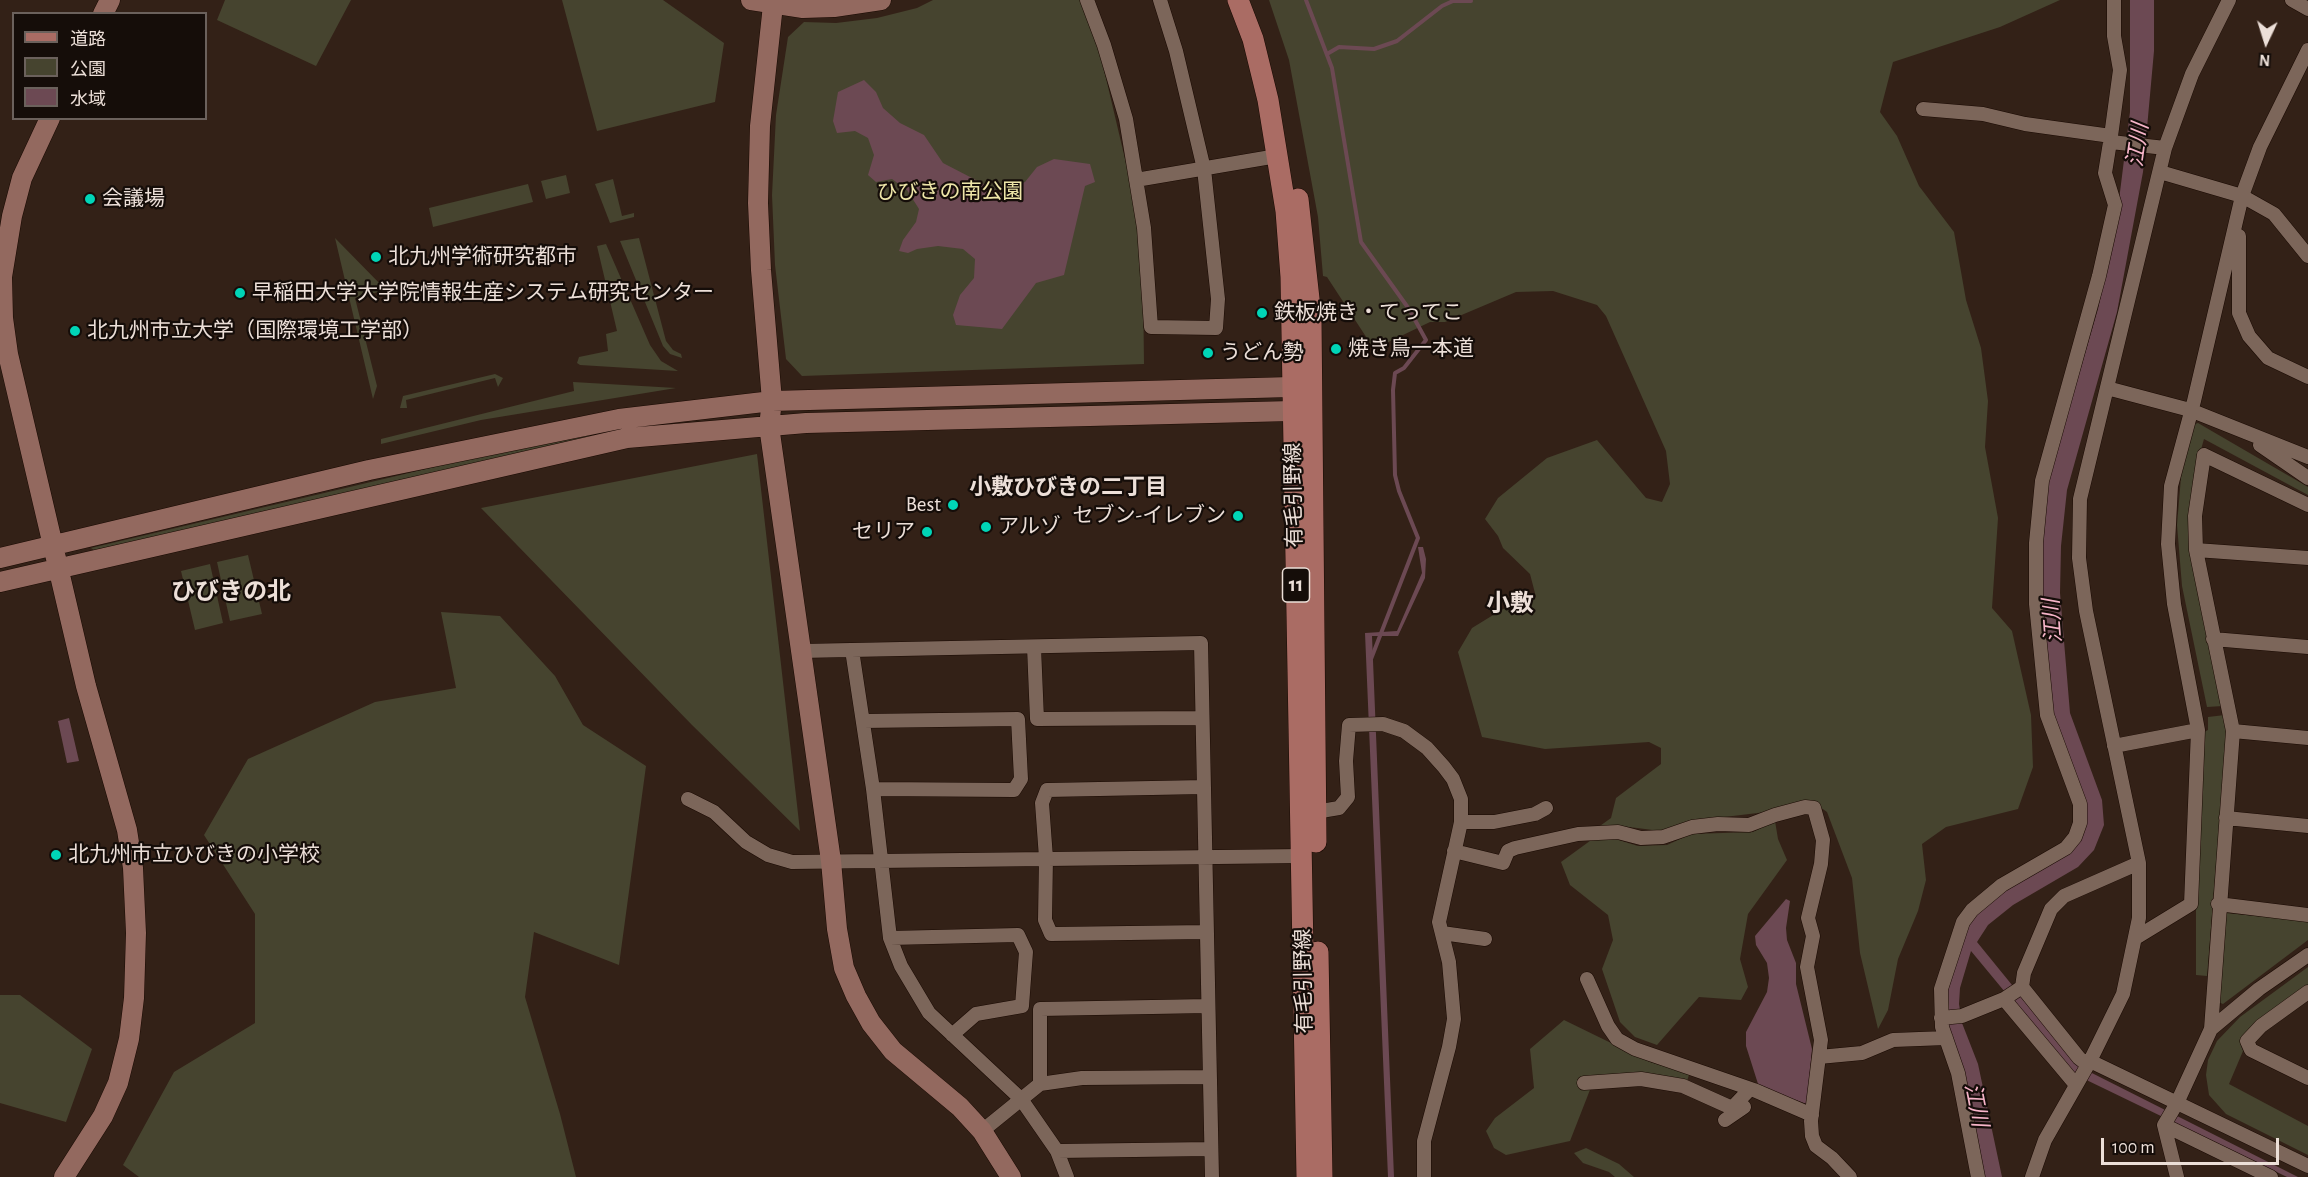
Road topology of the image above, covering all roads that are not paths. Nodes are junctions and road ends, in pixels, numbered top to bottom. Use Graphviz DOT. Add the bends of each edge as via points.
graph roads {
  1 [pos="751,0"];
  2 [pos="882,0"];
  3 [pos="1087,0"];
  4 [pos="1160,0"];
  5 [pos="1238,0"];
  6 [pos="1254,0"];
  7 [pos="2114,0"];
  8 [pos="2229,0"];
  9 [pos="2292,0"];
  10 [pos="773,6"];
  11 [pos="2308,9"];
  12 [pos="2308,50"];
  13 [pos="1923,109"];
  14 [pos="49,120"];
  15 [pos="2111,139"];
  16 [pos="2166,148"];
  17 [pos="1277,156"];
  18 [pos="1204,169"];
  19 [pos="2160,172"];
  20 [pos="1136,180"];
  21 [pos="2242,196"];
  22 [pos="2239,213"];
  23 [pos="2308,256"];
  24 [pos="2308,377"];
  25 [pos="1292,387"];
  26 [pos="2106,388"];
  27 [pos="772,402"];
  28 [pos="1312,405"];
  29 [pos="2190,410"];
  30 [pos="1292,411"];
  31 [pos="770,426"];
  32 [pos="2245,434"];
  33 [pos="2308,457"];
  34 [pos="2308,478"];
  35 [pos="2308,504"];
  36 [pos="55,545"];
  37 [pos="2196,550"];
  38 [pos="0,558"];
  39 [pos="2308,558"];
  40 [pos="60,567"];
  41 [pos="0,582"];
  42 [pos="2213,639"];
  43 [pos="2308,646"];
  44 [pos="1034,647"];
  45 [pos="852,650"];
  46 [pos="801,651"];
  47 [pos="1202,718"];
  48 [pos="863,721"];
  49 [pos="2199,730"];
  50 [pos="2233,731"];
  51 [pos="2308,738"];
  52 [pos="2114,746"];
  53 [pos="1204,787"];
  54 [pos="873,789"];
  55 [pos="688,799"];
  56 [pos="1546,808"];
  57 [pos="1309,813"];
  58 [pos="2226,818"];
  59 [pos="1461,822"];
  60 [pos="2308,826"];
  61 [pos="1454,851"];
  62 [pos="1205,856"];
  63 [pos="1302,856"];
  64 [pos="1046,858"];
  65 [pos="882,860"];
  66 [pos="831,861"];
  67 [pos="2139,863"];
  68 [pos="2218,904"];
  69 [pos="2308,915"];
  70 [pos="1207,932"];
  71 [pos="1442,933"];
  72 [pos="2137,937"];
  73 [pos="890,938"];
  74 [pos="1485,939"];
  75 [pos="2308,955"];
  76 [pos="1587,979"];
  77 [pos="2022,987"];
  78 [pos="2308,992"];
  79 [pos="2004,999"];
  80 [pos="1208,1006"];
  81 [pos="1941,1018"];
  82 [pos="2211,1029"];
  83 [pos="952,1035"];
  84 [pos="1946,1038"];
  85 [pos="1819,1058"];
  86 [pos="2089,1064"];
  87 [pos="1210,1077"];
  88 [pos="2308,1078"];
  89 [pos="1584,1083"];
  90 [pos="2078,1083"];
  91 [pos="1040,1084"];
  92 [pos="1752,1090"];
  93 [pos="1021,1099"];
  94 [pos="2177,1103"];
  95 [pos="1812,1115"];
  96 [pos="1725,1120"];
  97 [pos="2164,1125"];
  98 [pos="982,1131"];
  99 [pos="1211,1149"];
  100 [pos="1057,1151"];
  101 [pos="2308,1166"];
  102 [pos="69,1170"];
  103 [pos="1011,1177"];
  104 [pos="1067,1177"];
  105 [pos="1212,1177"];
  106 [pos="1307,1177"];
  107 [pos="1322,1177"];
  108 [pos="1424,1177"];
  109 [pos="1850,1177"];
  110 [pos="1978,1177"];
  111 [pos="2032,1177"];
  112 [pos="2177,1177"];
  113 [pos="2271,1177"];
  1 -- 10 [label="street"];
  2 -- 10 [label="street" via="834,7"];
  3 -- 20 [label="street" via="1125,119"];
  4 -- 18 [label="street"];
  5 -- 17 [label="main road, 有毛引野線 / 11" via="1268,100"];
  6 -- 28 [label="main road, 有毛引野線 / 11" via="1275,77 1303,233 1311,317"];
  7 -- 15 [label="street" via="2114,36 2120,70"];
  8 -- 16 [label="street" via="2192,74"];
  9 -- 11 [label="street"];
  10 -- 27 [label="street" via="760,126 758,202"];
  12 -- 21 [label="street" via="2260,147"];
  13 -- 15 [label="street" via="1983,114"];
  14 -- 36 [label="street" via="22,178 2,277 8,354"];
  15 -- 16 [label="street"];
  15 -- 81 [label="street" via="2105,173 2115,205 2042,481 2036,543 2036,604 2047,716 2080,804 2080,823 2066,848 2002,885 1963,922 1941,989"];
  16 -- 19 [label="street"];
  17 -- 18 [label="street"];
  17 -- 25 [label="main road, 有毛引野線 / 11" via="1287,211"];
  18 -- 20 [label="street"];
  18 -- 20 [label="street" via="1218,299 1216,328 1151,327 1144,228"];
  19 -- 21 [label="street"];
  19 -- 26 [label="street"];
  21 -- 22 [label="street"];
  21 -- 23 [label="street" via="2274,214"];
  22 -- 24 [label="street" via="2239,313 2249,336 2268,358"];
  22 -- 29 [label="street"];
  25 -- 27 [label="street"];
  25 -- 28 [label="street"];
  25 -- 30 [label="main road, 有毛引野線 / 11"];
  26 -- 29 [label="street"];
  26 -- 52 [label="street" via="2080,499 2079,558"];
  27 -- 31 [label="street"];
  27 -- 36 [label="street" via="619,419 369,470"];
  28 -- 30 [label="street"];
  28 -- 57 [label="main road, 有毛引野線 / 11"];
  29 -- 32 [label="street"];
  29 -- 49 [label="street" via="2171,486 2168,544 2174,603"];
  30 -- 31 [label="street"];
  30 -- 57 [label="main road, 有毛引野線 / 11"];
  31 -- 40 [label="street" via="627,438"];
  31 -- 46 [label="street"];
  32 -- 33 [label="street"];
  32 -- 34 [label="street"];
  35 -- 37 [label="street" via="2204,454 2195,516"];
  36 -- 38 [label="street"];
  36 -- 40 [label="street"];
  37 -- 39 [label="street"];
  37 -- 42 [label="street"];
  40 -- 41 [label="street"];
  40 -- 102 [label="street" via="86,686 127,830 136,933 129,1040 115,1090 104,1116"];
  42 -- 43 [label="street"];
  42 -- 50 [label="street"];
  44 -- 45 [label="street"];
  44 -- 47 [label="street" via="1037,719"];
  44 -- 47 [label="street" via="1201,643"];
  45 -- 46 [label="street"];
  45 -- 48 [label="street"];
  46 -- 66 [label="street"];
  47 -- 53 [label="street"];
  48 -- 54 [label="street"];
  48 -- 54 [label="street" via="1018,719 1021,779 1014,790"];
  49 -- 52 [label="street"];
  49 -- 72 [label="street" via="2192,904"];
  50 -- 51 [label="street"];
  50 -- 58 [label="street"];
  52 -- 67 [label="street"];
  53 -- 62 [label="street"];
  53 -- 64 [label="street" via="1047,790 1042,803"];
  54 -- 65 [label="street"];
  55 -- 66 [label="street" via="714,812 746,842 768,855 792,862"];
  56 -- 59 [label="street" via="1494,822"];
  57 -- 59 [label="street" via="1338,808 1348,797 1349,725 1383,724 1404,731 1427,748 1448,773 1461,799"];
  57 -- 63 [label="main road, 有毛引野線 / 11"];
  57 -- 107 [label="main road, 有毛引野線 / 11"];
  58 -- 60 [label="street"];
  58 -- 68 [label="street"];
  59 -- 61 [label="street"];
  61 -- 71 [label="street" via="1439,922"];
  61 -- 85 [label="street" via="1503,863 1508,851 1515,848 1578,834 1618,832 1641,838 1663,837 1692,827 1749,825 1805,807 1814,808 1823,840 1808,918 1813,936 1807,967 1821,1040"];
  62 -- 63 [label="street"];
  62 -- 64 [label="street"];
  62 -- 70 [label="street"];
  63 -- 106 [label="main road, 有毛引野線 / 11"];
  64 -- 65 [label="street"];
  64 -- 70 [label="street" via="1045,920 1051,934"];
  65 -- 66 [label="street"];
  65 -- 73 [label="street"];
  66 -- 98 [label="street" via="844,968 871,1023 893,1051 960,1107"];
  67 -- 72 [label="street"];
  67 -- 77 [label="street" via="2064,896 2051,909 2024,973"];
  68 -- 69 [label="street"];
  68 -- 82 [label="street"];
  70 -- 80 [label="street"];
  71 -- 74 [label="street"];
  71 -- 108 [label="street" via="1454,1019 1424,1141"];
  72 -- 86 [label="street" via="2124,994"];
  73 -- 83 [label="street" via="929,1013"];
  73 -- 83 [label="street" via="1018,934 1026,952 1022,1006 976,1014"];
  75 -- 82 [label="street"];
  76 -- 92 [label="street" via="1617,1039"];
  77 -- 79 [label="street"];
  77 -- 86 [label="street" via="2079,1058"];
  78 -- 88 [label="street" via="2247,1041 2251,1050"];
  79 -- 81 [label="street" via="1962,1016"];
  79 -- 90 [label="street"];
  80 -- 87 [label="street"];
  80 -- 91 [label="street" via="1040,1009"];
  81 -- 84 [label="street"];
  82 -- 94 [label="street"];
  83 -- 93 [label="street"];
  84 -- 85 [label="street" via="1893,1040 1862,1053"];
  84 -- 110 [label="street" via="1958,1073"];
  85 -- 95 [label="street"];
  86 -- 90 [label="street"];
  86 -- 94 [label="street"];
  87 -- 91 [label="street" via="1082,1078"];
  87 -- 99 [label="street"];
  89 -- 92 [label="street" via="1641,1079 1683,1086 1732,1108"];
  90 -- 111 [label="street" via="2045,1140"];
  91 -- 93 [label="street"];
  92 -- 95 [label="street"];
  92 -- 96 [label="street" via="1738,1114"];
  93 -- 98 [label="street"];
  93 -- 100 [label="street"];
  94 -- 97 [label="street"];
  94 -- 101 [label="street"];
  95 -- 109 [label="street" via="1816,1146"];
  97 -- 112 [label="street"];
  97 -- 113 [label="street"];
  98 -- 103 [label="street"];
  99 -- 100 [label="street"];
  99 -- 105 [label="street"];
  100 -- 104 [label="street"];
}
